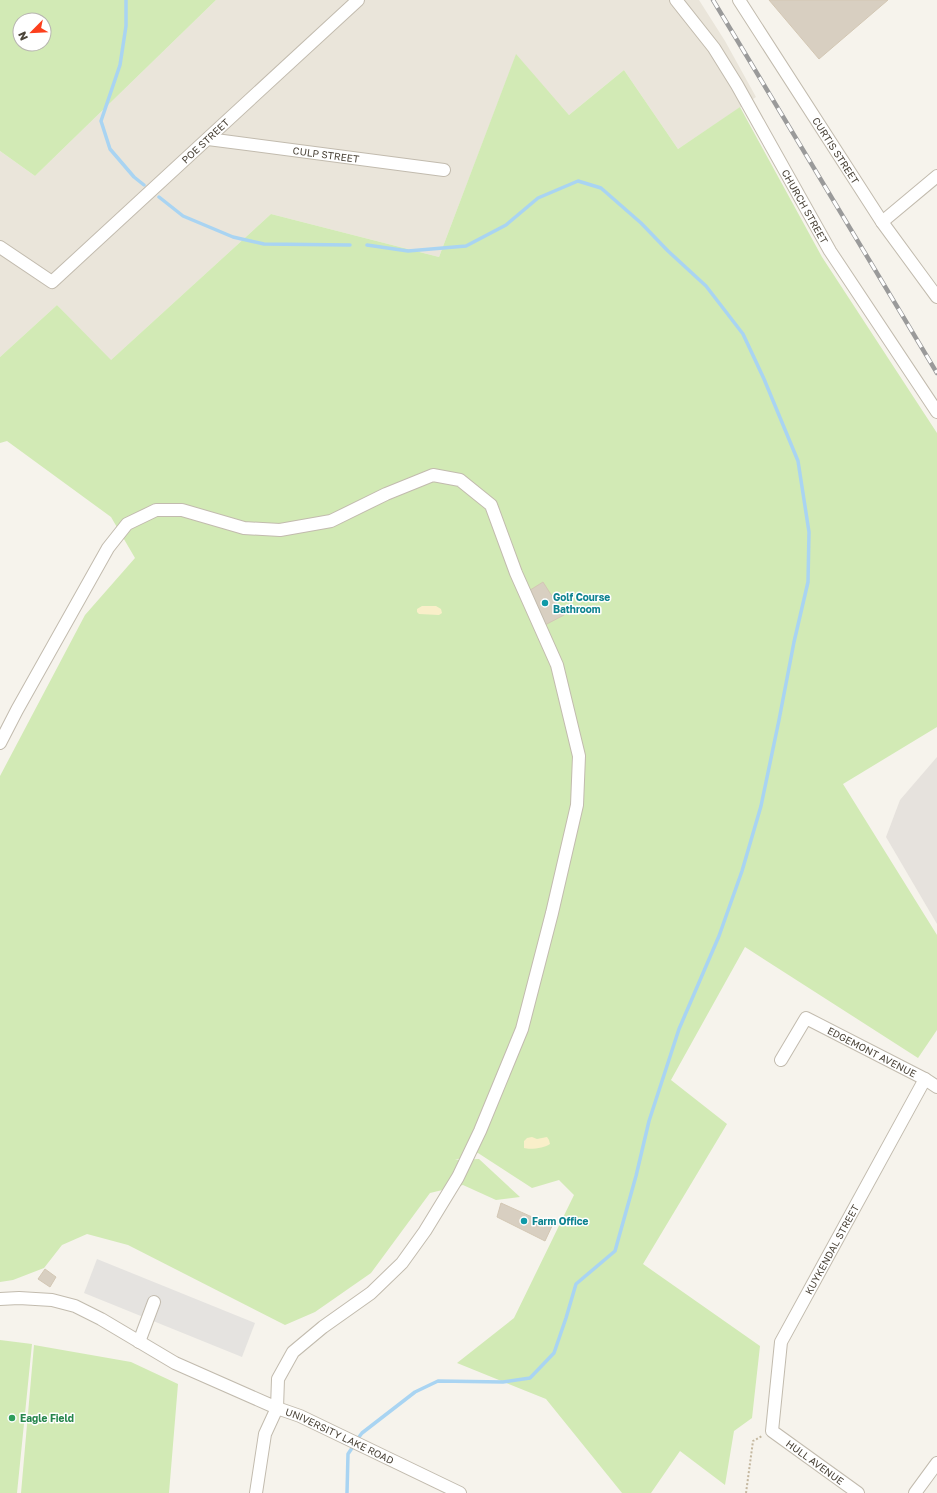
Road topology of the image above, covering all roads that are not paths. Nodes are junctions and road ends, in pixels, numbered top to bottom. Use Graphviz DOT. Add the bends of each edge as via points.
graph roads {
  1 [pos="358,0"];
  2 [pos="676,0"];
  3 [pos="739,0"];
  4 [pos="208,139"];
  5 [pos="444,170"];
  6 [pos="937,176"];
  7 [pos="882,222"];
  8 [pos="0,247"];
  9 [pos="937,297"];
  10 [pos="937,412"];
  11 [pos="0,743"];
  12 [pos="781,1060"];
  13 [pos="925,1079"];
  14 [pos="937,1087"];
  15 [pos="0,1300"];
  16 [pos="154,1302"];
  17 [pos="139,1342"];
  18 [pos="277,1408"];
  19 [pos="772,1431"];
  20 [pos="937,1462"];
  21 [pos="256,1493"];
  22 [pos="460,1493"];
  23 [pos="858,1493"];
  24 [pos="915,1493"];
  1 -- 4 [label="street, POE STREET"];
  2 -- 10 [label="street, CHURCH STREET" via="714,48 830,251"];
  3 -- 7 [label="street, CURTIS STREET"];
  4 -- 5 [label="street, CULP STREET"];
  4 -- 8 [label="street, POE STREET" via="52,282"];
  6 -- 7 [label="street"];
  7 -- 9 [label="street, CURTIS STREET"];
  11 -- 18 [label="street" via="108,548 127,524 156,510 182,510 244,528 280,530 331,521 386,494 433,475 460,480 491,505 516,573 557,665 579,756 577,805 552,914 522,1029 458,1177 402,1263 371,1293 293,1352 278,1378"];
  12 -- 13 [label="street, EDGEMONT AVENUE" via="806,1018"];
  13 -- 14 [label="street, EDGEMONT AVENUE"];
  13 -- 19 [label="street, KUYKENDAL STREET" via="781,1342"];
  15 -- 17 [label="street" via="45,1300 75,1306"];
  16 -- 17 [label="street"];
  17 -- 18 [label="street" via="175,1363"];
  18 -- 21 [label="street, UNIVERSITY LAKE ROAD" via="265,1434"];
  18 -- 22 [label="street, UNIVERSITY LAKE ROAD" via="300,1416"];
  19 -- 23 [label="street, HULL AVENUE"];
  20 -- 24 [label="street"];
}
